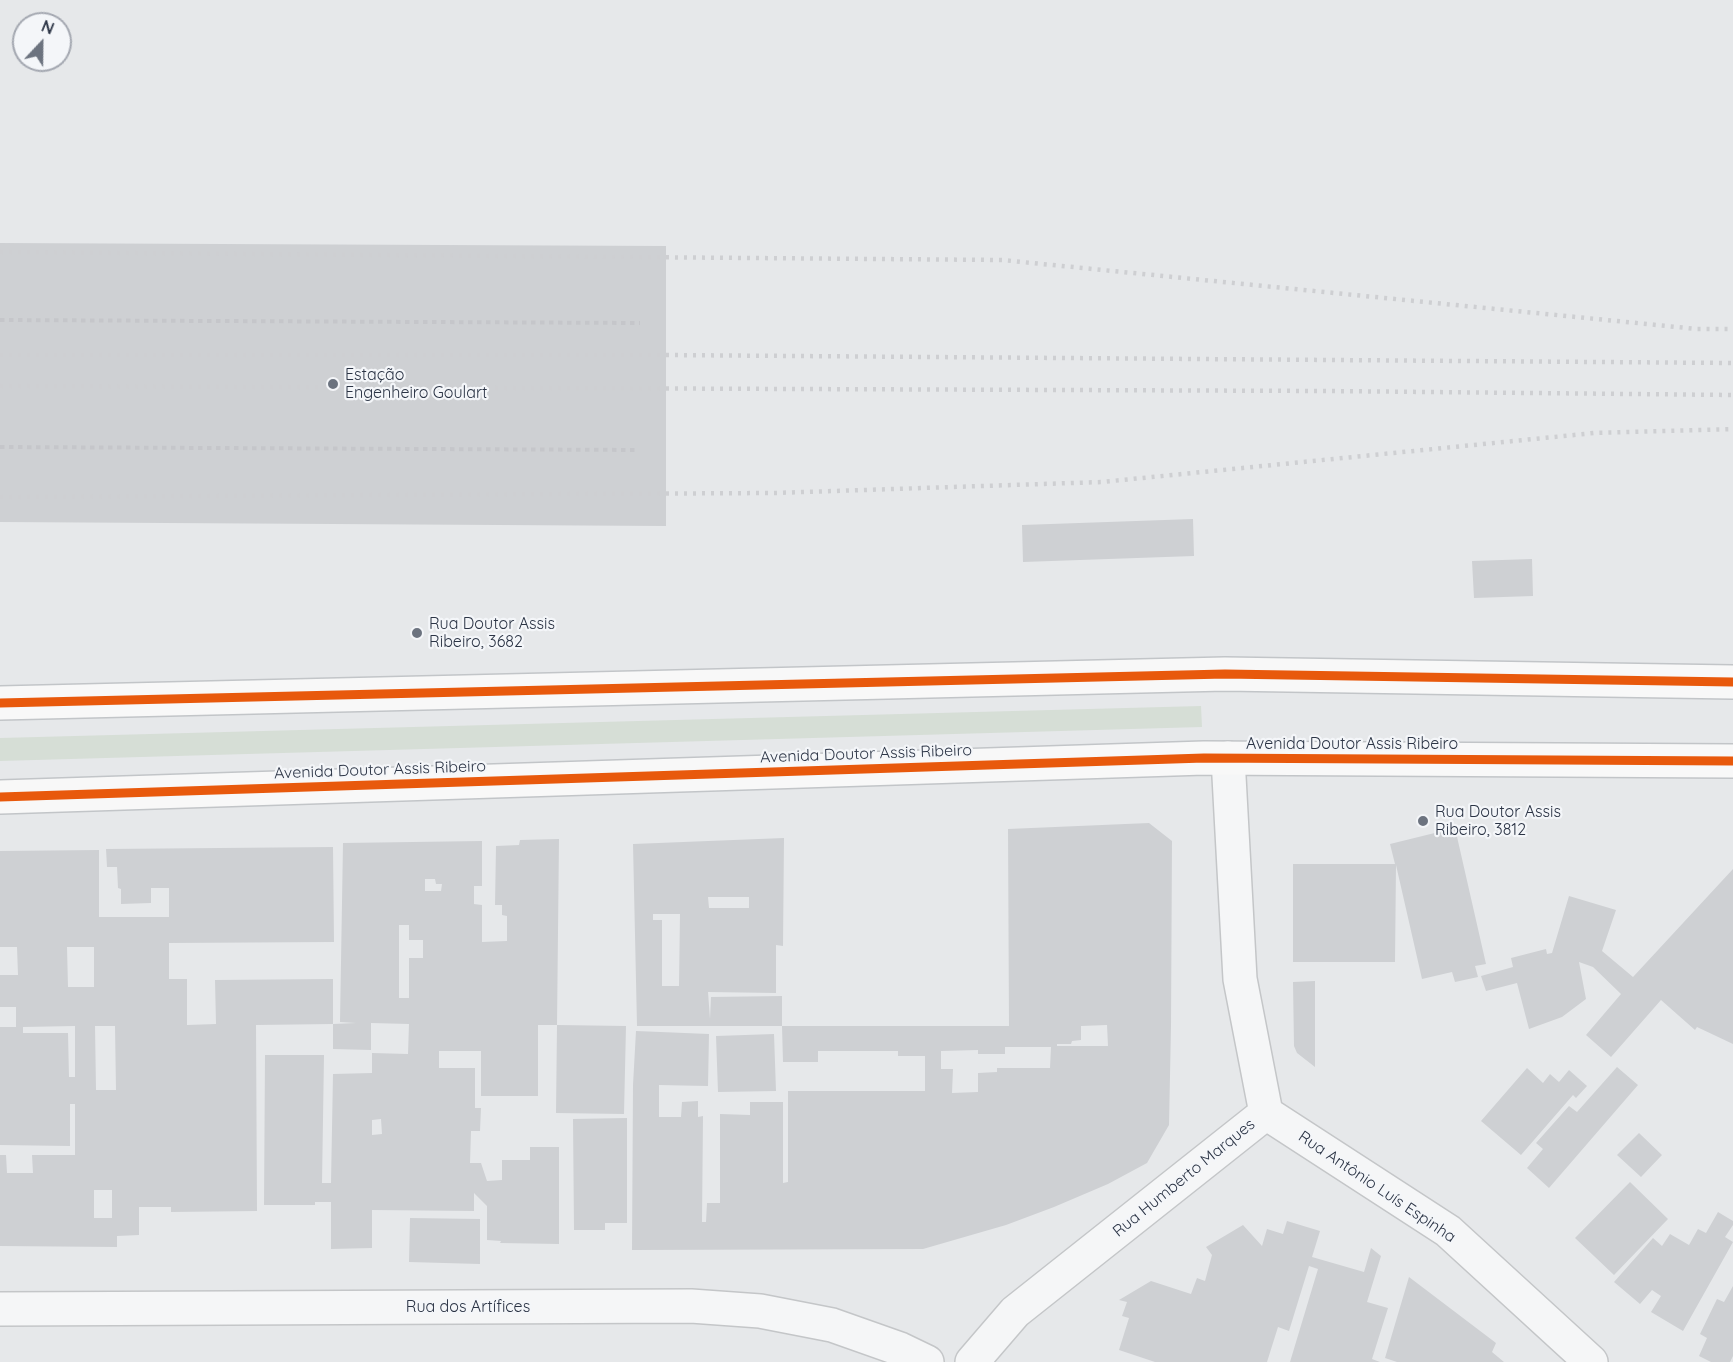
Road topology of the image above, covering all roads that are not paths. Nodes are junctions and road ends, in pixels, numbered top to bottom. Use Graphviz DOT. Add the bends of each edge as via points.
graph roads {
  1 [pos="1733,682"];
  2 [pos="0,703"];
  3 [pos="1228,758"];
  4 [pos="1733,761"];
  5 [pos="0,797"];
  6 [pos="1266,1113"];
  7 [pos="0,1309"];
  8 [pos="927,1362"];
  9 [pos="972,1362"];
  10 [pos="1591,1362"];
  1 -- 2 [label="main road" via="1225,674"];
  3 -- 4 [label="main road, Avenida Doutor Assis Ribeiro"];
  3 -- 5 [label="main road, Avenida Doutor Assis Ribeiro"];
  3 -- 6 [label="street, Rua Humberto Marques" via="1240,979"];
  6 -- 9 [label="street, Rua Humberto Marques" via="1015,1312"];
  6 -- 10 [label="street, Rua Antônio Luís Espinha" via="1448,1231"];
  7 -- 8 [label="street, Rua dos Artífices" via="691,1306 759,1311 832,1325"];
}
